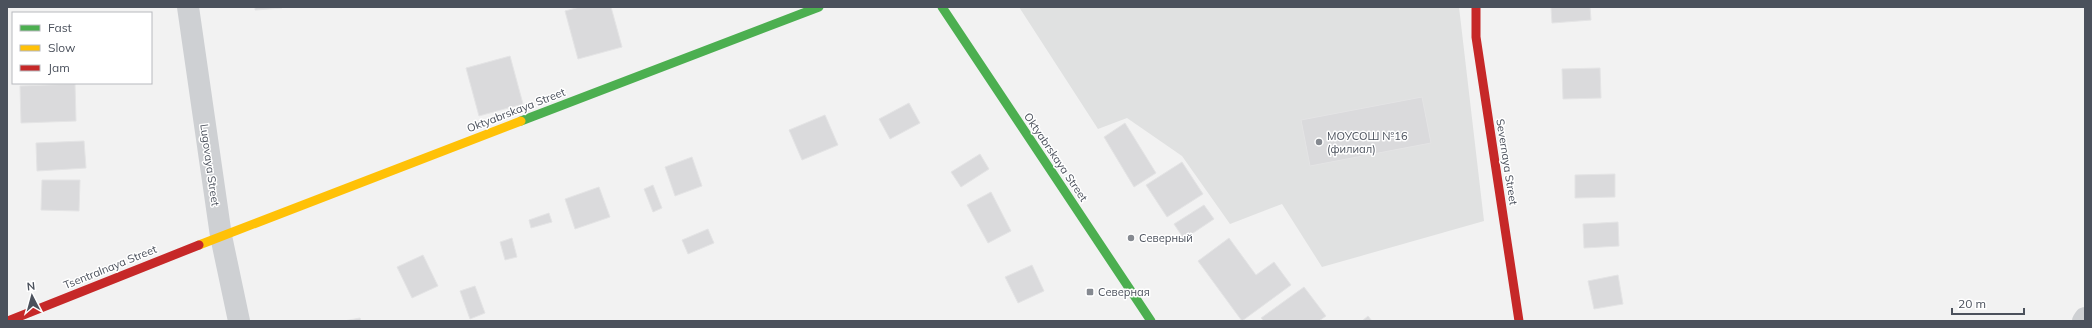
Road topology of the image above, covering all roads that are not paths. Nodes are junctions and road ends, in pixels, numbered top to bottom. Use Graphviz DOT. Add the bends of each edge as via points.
graph roads {
  1 [pos="188,7"];
  2 [pos="819,7"];
  3 [pos="942,7"];
  4 [pos="1476,7"];
  5 [pos="221,236"];
  6 [pos="2085,318"];
  7 [pos="8,321"];
  8 [pos="239,321"];
  9 [pos="1151,321"];
  10 [pos="1519,321"];
  11 [pos="2083,321"];
  1 -- 5 [label="street, Lugovaya Street"];
  2 -- 5 [label="street, Oktyabrskaya Street"];
  3 -- 9 [label="street, Oktyabrskaya Street"];
  4 -- 10 [label="street, Severnaya Street" via="1476,37"];
  5 -- 7 [label="street, Tsentralnaya Street"];
  5 -- 8 [label="street, Lugovaya Street"];
  6 -- 11 [label="street"];
}
